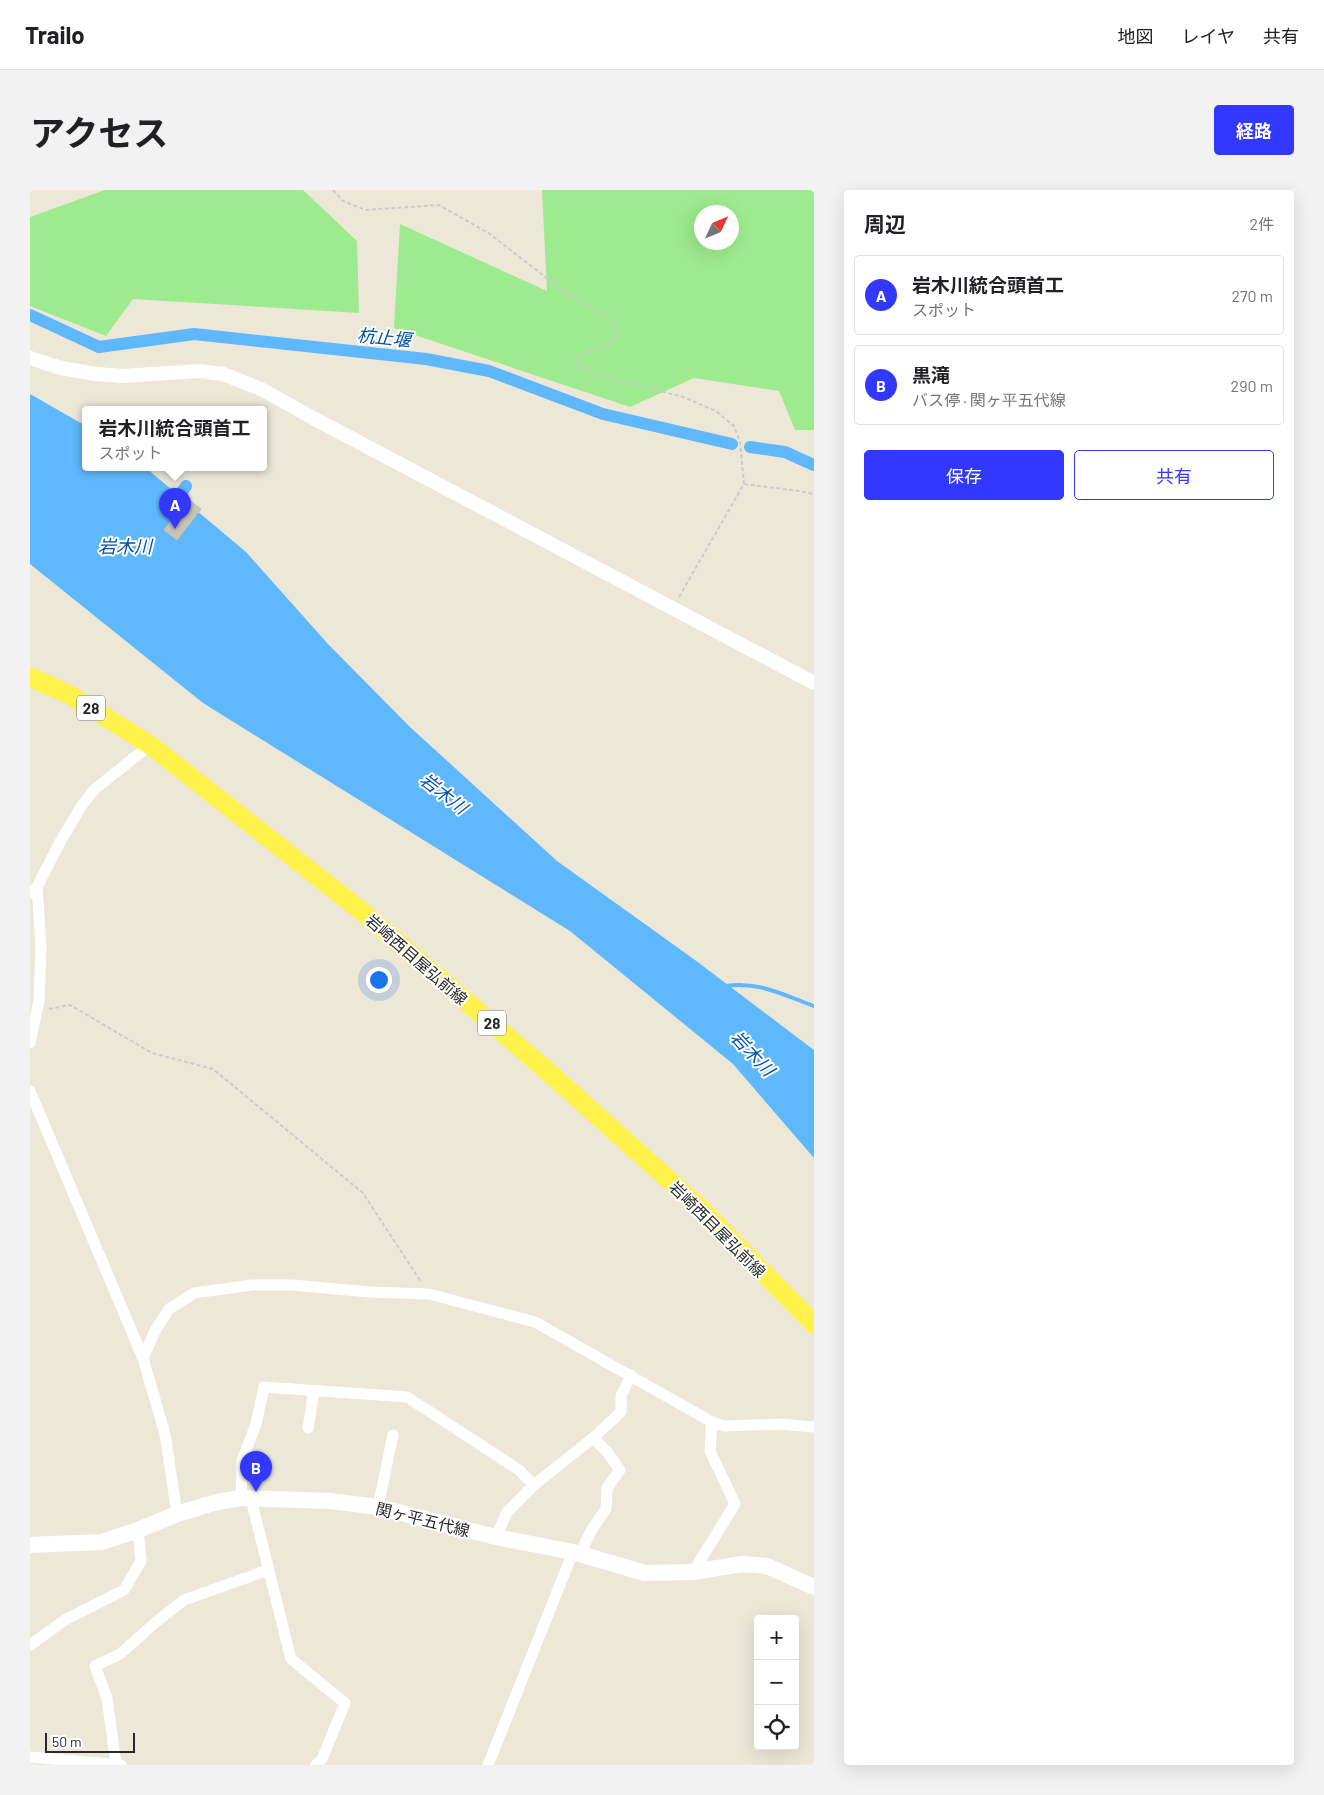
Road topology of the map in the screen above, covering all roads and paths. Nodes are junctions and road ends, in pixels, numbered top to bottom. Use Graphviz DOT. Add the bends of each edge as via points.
graph roads {
  1 [pos="333,190"];
  2 [pos="814,190"];
  3 [pos="814,195"];
  4 [pos="30,358"];
  5 [pos="744,484"];
  6 [pos="814,494"];
  7 [pos="673,608"];
  8 [pos="30,676"];
  9 [pos="814,683"];
  10 [pos="150,745"];
  11 [pos="34,890"];
  12 [pos="36,1012"];
  13 [pos="30,1043"];
  14 [pos="30,1091"];
  15 [pos="429,1294"];
  16 [pos="814,1324"];
  17 [pos="144,1358"];
  18 [pos="631,1375"];
  19 [pos="314,1391"];
  20 [pos="712,1422"];
  21 [pos="814,1427"];
  22 [pos="308,1428"];
  23 [pos="393,1435"];
  24 [pos="593,1438"];
  25 [pos="534,1485"];
  26 [pos="246,1498"];
  27 [pos="378,1508"];
  28 [pos="177,1514"];
  29 [pos="138,1530"];
  30 [pos="496,1537"];
  31 [pos="30,1545"];
  32 [pos="576,1553"];
  33 [pos="268,1570"];
  34 [pos="693,1572"];
  35 [pos="814,1587"];
  36 [pos="30,1645"];
  37 [pos="30,1757"];
  38 [pos="119,1764"];
  39 [pos="316,1765"];
  40 [pos="488,1765"];
  1 -- 5 [label="path" via="343,201 365,210 439,204 490,234 553,283 609,320 617,331 610,344 576,357 576,364 592,373 683,397 716,411 734,426 740,442"];
  2 -- 3 [label="path"];
  4 -- 7 [label="street" via="78,372 105,375 199,371 223,374 261,389"];
  5 -- 6 [label="path"];
  5 -- 7 [label="path"];
  7 -- 9 [label="street"];
  8 -- 10 [label="main road, 岩崎西目屋弘前線 / 28" via="70,695"];
  10 -- 11 [label="street" via="95,789 82,805"];
  10 -- 16 [label="main road, 岩崎西目屋弘前線 / 28" via="360,910 554,1077 698,1206"];
  11 -- 12 [label="street" via="41,947"];
  12 -- 13 [label="street"];
  12 -- 15 [label="path" via="70,1005 152,1053 213,1069 364,1192"];
  14 -- 17 [label="street"];
  15 -- 17 [label="street" via="292,1285 252,1285 194,1293 169,1309"];
  15 -- 18 [label="street" via="535,1322"];
  17 -- 28 [label="street" via="165,1434"];
  18 -- 20 [label="street"];
  18 -- 24 [label="street" via="621,1396 621,1412"];
  19 -- 22 [label="street"];
  19 -- 25 [label="street" via="407,1397 518,1470"];
  19 -- 26 [label="street" via="264,1387 256,1424 242,1461"];
  20 -- 21 [label="street" via="724,1426 780,1424"];
  20 -- 34 [label="street" via="710,1451 735,1504"];
  23 -- 27 [label="street"];
  24 -- 25 [label="street"];
  24 -- 32 [label="street" via="620,1470 607,1488 606,1509"];
  25 -- 30 [label="street" via="507,1512"];
  26 -- 27 [label="main road, 関ヶ平五代線" via="330,1501"];
  26 -- 28 [label="main road, 関ヶ平五代線" via="217,1502"];
  26 -- 33 [label="street"];
  27 -- 30 [label="main road, 関ヶ平五代線"];
  28 -- 29 [label="main road, 関ヶ平五代線"];
  29 -- 31 [label="main road, 関ヶ平五代線" via="102,1542"];
  29 -- 36 [label="street" via="141,1561 124,1590 65,1620"];
  30 -- 32 [label="main road, 関ヶ平五代線"];
  32 -- 34 [label="main road, 関ヶ平五代線" via="645,1573"];
  32 -- 40 [label="street"];
  33 -- 38 [label="street" via="184,1600 120,1654 95,1666 107,1698"];
  33 -- 39 [label="street" via="291,1659 345,1702 322,1759"];
  34 -- 35 [label="main road, 関ヶ平五代線" via="742,1564 767,1566"];
  37 -- 38 [label="street"];
}
